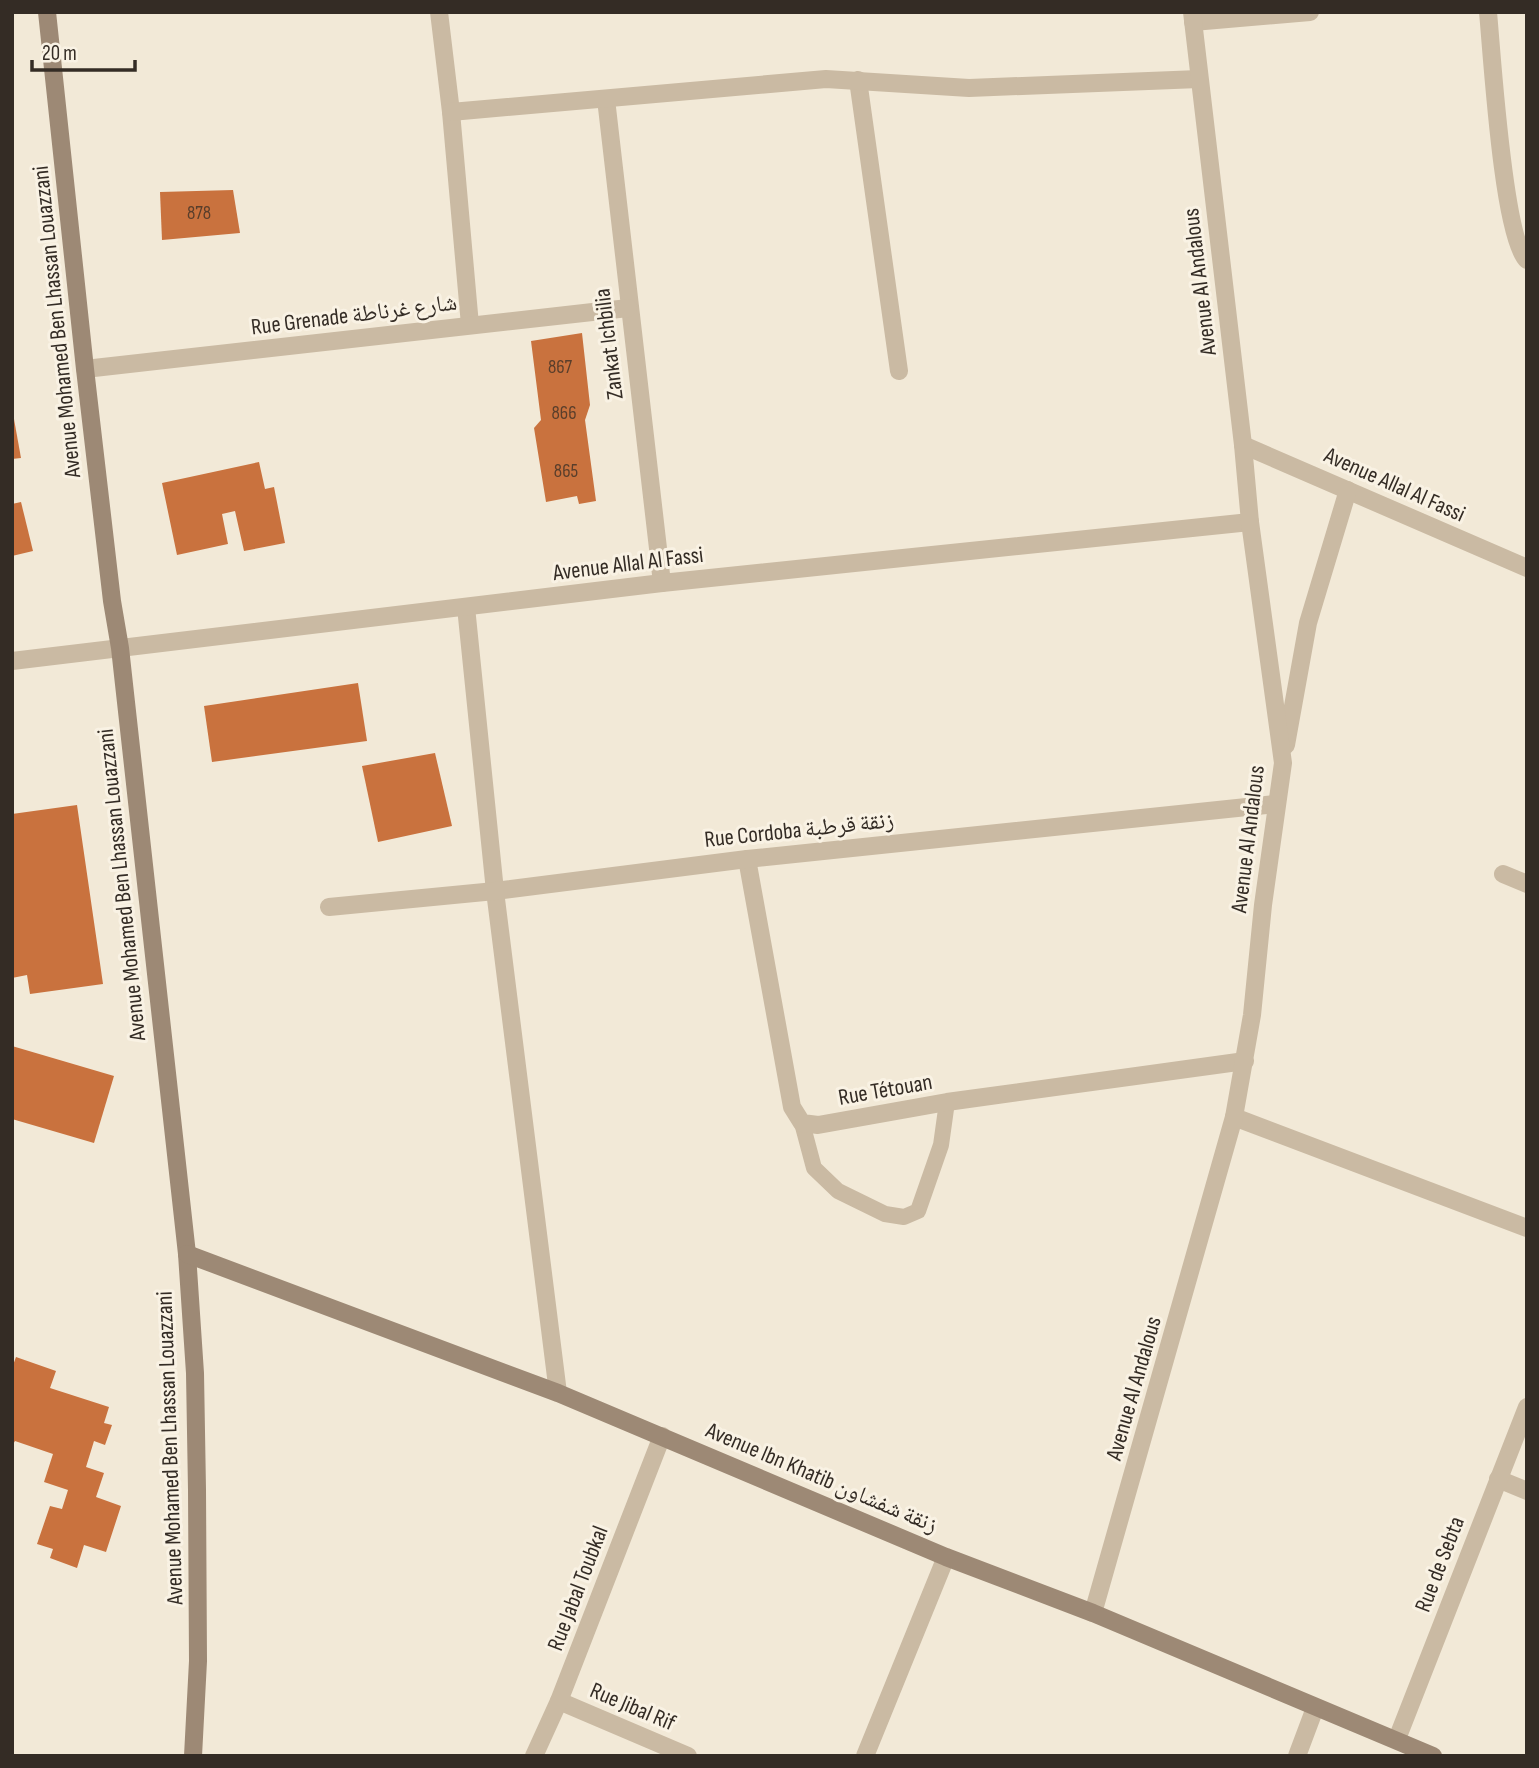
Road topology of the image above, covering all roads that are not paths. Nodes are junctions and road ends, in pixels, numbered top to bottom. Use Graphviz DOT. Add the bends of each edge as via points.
graph roads {
  1 [pos="47,12"];
  2 [pos="439,12"];
  3 [pos="1310,12"];
  4 [pos="1488,12"];
  5 [pos="1192,17"];
  6 [pos="1199,79"];
  7 [pos="858,80"];
  8 [pos="606,99"];
  9 [pos="451,112"];
  10 [pos="1527,260"];
  11 [pos="628,308"];
  12 [pos="470,325"];
  13 [pos="85,369"];
  14 [pos="899,371"];
  15 [pos="1243,444"];
  16 [pos="1348,490"];
  17 [pos="1250,522"];
  18 [pos="1527,568"];
  19 [pos="662,583"];
  20 [pos="466,607"];
  21 [pos="120,648"];
  22 [pos="12,661"];
  23 [pos="1283,763"];
  24 [pos="1276,804"];
  25 [pos="747,859"];
  26 [pos="1503,874"];
  27 [pos="1527,884"];
  28 [pos="495,891"];
  29 [pos="329,907"];
  30 [pos="1245,1061"];
  31 [pos="947,1102"];
  32 [pos="1234,1117"];
  33 [pos="802,1123"];
  34 [pos="1527,1228"];
  35 [pos="187,1254"];
  36 [pos="558,1393"];
  37 [pos="1527,1407"];
  38 [pos="662,1436"];
  39 [pos="1498,1479"];
  40 [pos="1527,1491"];
  41 [pos="946,1557"];
  42 [pos="1093,1613"];
  43 [pos="559,1701"];
  44 [pos="1315,1708"];
  45 [pos="1397,1739"];
  46 [pos="194,1756"];
  47 [pos="534,1756"];
  48 [pos="688,1756"];
  49 [pos="865,1756"];
  50 [pos="1297,1756"];
  51 [pos="1433,1756"];
  1 -- 13 [label="street, Avenue Mohamed Ben Lhassan Louazzani"];
  2 -- 9 [label="street"];
  3 -- 5 [label="street"];
  4 -- 10 [label="street" via="1509,211 1516,243"];
  5 -- 6 [label="street, Avenue Al Andalous"];
  6 -- 7 [label="street" via="969,88"];
  6 -- 15 [label="street, Avenue Al Andalous"];
  7 -- 8 [label="street" via="781,81"];
  7 -- 14 [label="street"];
  8 -- 9 [label="street"];
  8 -- 11 [label="street, Zankat Ichbilia"];
  9 -- 12 [label="street"];
  11 -- 12 [label="street, Rue Grenade شارع غرناطة"];
  11 -- 19 [label="street, Zankat Ichbilia"];
  12 -- 13 [label="street, Rue Grenade شارع غرناطة"];
  13 -- 21 [label="street, Avenue Mohamed Ben Lhassan Louazzani"];
  15 -- 16 [label="street, Avenue Allal Al Fassi"];
  15 -- 17 [label="street, Avenue Al Andalous"];
  16 -- 18 [label="street, Avenue Allal Al Fassi"];
  16 -- 23 [label="street" via="1308,622"];
  17 -- 19 [label="street, Avenue Allal Al Fassi"];
  17 -- 23 [label="street, Avenue Al Andalous"];
  19 -- 20 [label="street, Avenue Allal Al Fassi"];
  20 -- 21 [label="street, Avenue Allal Al Fassi"];
  20 -- 28 [label="street"];
  21 -- 22 [label="street, Avenue Allal Al Fassi"];
  21 -- 35 [label="street, Avenue Mohamed Ben Lhassan Louazzani"];
  23 -- 24 [label="street, Avenue Al Andalous"];
  24 -- 25 [label="street, Rue Cordoba زنقة قرطبة"];
  24 -- 30 [label="street, Avenue Al Andalous"];
  25 -- 28 [label="street, Rue Cordoba زنقة قرطبة"];
  25 -- 33 [label="street" via="792,1107"];
  26 -- 27 [label="street"];
  28 -- 29 [label="street, Rue Cordoba زنقة قرطبة"];
  28 -- 36 [label="street"];
  30 -- 31 [label="street, Rue Tétouan"];
  30 -- 32 [label="street, Avenue Al Andalous"];
  31 -- 33 [label="street, Rue Tétouan" via="818,1125"];
  31 -- 33 [label="lane" via="941,1145 918,1211 904,1217 885,1214 838,1191 814,1168"];
  32 -- 34 [label="street"];
  32 -- 42 [label="street, Avenue Al Andalous"];
  35 -- 36 [label="street, Avenue Ibn Khatib زنقة شفشاون"];
  35 -- 46 [label="street, Avenue Mohamed Ben Lhassan Louazzani" via="197,1490"];
  36 -- 38 [label="street, Avenue Ibn Khatib زنقة شفشاون"];
  37 -- 39 [label="street, Rue de Sebta"];
  38 -- 41 [label="street, Avenue Ibn Khatib زنقة شفشاون"];
  38 -- 43 [label="street, Rue Jabal Toubkal"];
  39 -- 40 [label="street"];
  39 -- 45 [label="street, Rue de Sebta"];
  41 -- 42 [label="street, Avenue Ibn Khatib زنقة شفشاون"];
  41 -- 49 [label="street"];
  42 -- 44 [label="street, Avenue Ibn Khatib زنقة شفشاون"];
  43 -- 47 [label="street, Rue Jabal Toubkal"];
  43 -- 48 [label="street, Rue Jibal Rif"];
  44 -- 45 [label="street, Avenue Ibn Khatib زنقة شفشاون"];
  44 -- 50 [label="street"];
  45 -- 51 [label="street, Avenue Ibn Khatib زنقة شفشاون"];
}
